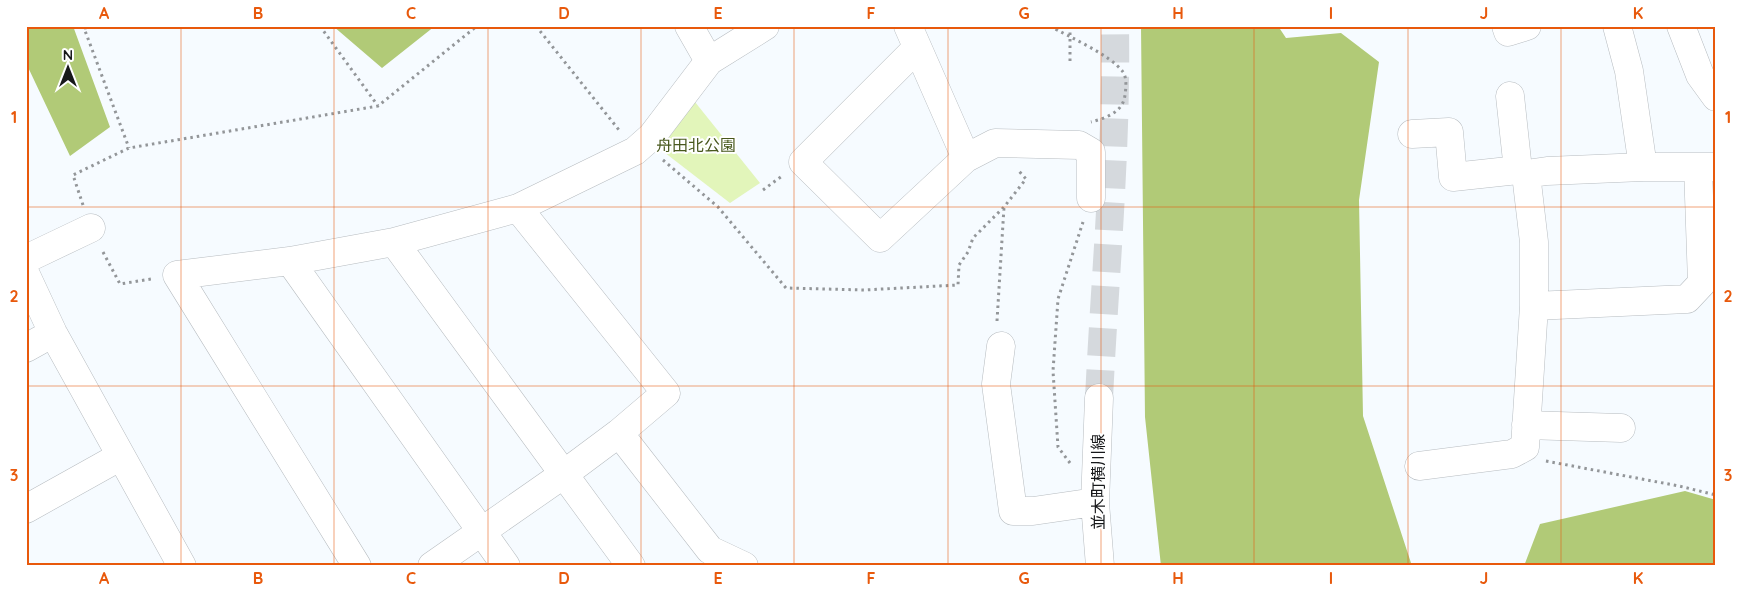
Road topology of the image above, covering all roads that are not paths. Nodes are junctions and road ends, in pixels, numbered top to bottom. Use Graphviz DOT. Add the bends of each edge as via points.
graph roads {
  1 [pos="689,26"];
  2 [pos="765,26"];
  3 [pos="1506,26"];
  4 [pos="1528,26"];
  5 [pos="1617,26"];
  6 [pos="1680,26"];
  7 [pos="912,37"];
  8 [pos="709,61"];
  9 [pos="1510,96"];
  10 [pos="1716,96"];
  11 [pos="1412,134"];
  12 [pos="966,158"];
  13 [pos="1643,167"];
  14 [pos="1707,167"];
  15 [pos="1522,172"];
  16 [pos="1091,198"];
  17 [pos="518,208"];
  18 [pos="91,228"];
  19 [pos="394,242"];
  20 [pos="26,259"];
  21 [pos="290,261"];
  22 [pos="26,275"];
  23 [pos="1534,306"];
  24 [pos="53,333"];
  25 [pos="1001,346"];
  26 [pos="26,348"];
  27 [pos="1100,398"];
  28 [pos="1621,428"];
  29 [pos="619,433"];
  30 [pos="1524,437"];
  31 [pos="121,456"];
  32 [pos="1419,466"];
  33 [pos="564,474"];
  34 [pos="1095,502"];
  35 [pos="26,509"];
  36 [pos="482,532"];
  37 [pos="182,566"];
  38 [pos="357,566"];
  39 [pos="432,566"];
  40 [pos="506,566"];
  41 [pos="631,566"];
  42 [pos="744,566"];
  43 [pos="1100,566"];
  1 -- 8 [label="street"];
  2 -- 8 [label="street"];
  3 -- 4 [label="street" via="1508,32"];
  5 -- 13 [label="street" via="1629,71"];
  6 -- 10 [label="street" via="1700,75"];
  7 -- 12 [label="street"];
  7 -- 12 [label="street" via="803,162 880,238"];
  8 -- 17 [label="street" via="652,136 639,147"];
  9 -- 15 [label="street"];
  11 -- 15 [label="street" via="1449,132 1453,177"];
  12 -- 16 [label="street" via="995,143 1083,132 1091,152"];
  13 -- 14 [label="street"];
  13 -- 15 [label="street"];
  14 -- 23 [label="street" via="1702,284 1687,299"];
  15 -- 23 [label="street" via="1534,242"];
  17 -- 19 [label="street"];
  17 -- 29 [label="street" via="666,393"];
  18 -- 20 [label="street"];
  19 -- 21 [label="street"];
  19 -- 33 [label="street"];
  21 -- 36 [label="street"];
  21 -- 38 [label="street" via="177,275"];
  22 -- 24 [label="street"];
  23 -- 30 [label="street"];
  24 -- 26 [label="street"];
  24 -- 31 [label="street"];
  25 -- 34 [label="street" via="996,384 1013,511"];
  27 -- 34 [label="street, 並木町横川線"];
  28 -- 30 [label="street"];
  29 -- 33 [label="street"];
  29 -- 42 [label="street" via="710,550"];
  30 -- 32 [label="street" via="1512,454"];
  31 -- 35 [label="street"];
  31 -- 37 [label="street"];
  33 -- 36 [label="street"];
  33 -- 41 [label="street"];
  34 -- 43 [label="street, 並木町横川線"];
  36 -- 39 [label="street"];
  36 -- 40 [label="street"];
}
